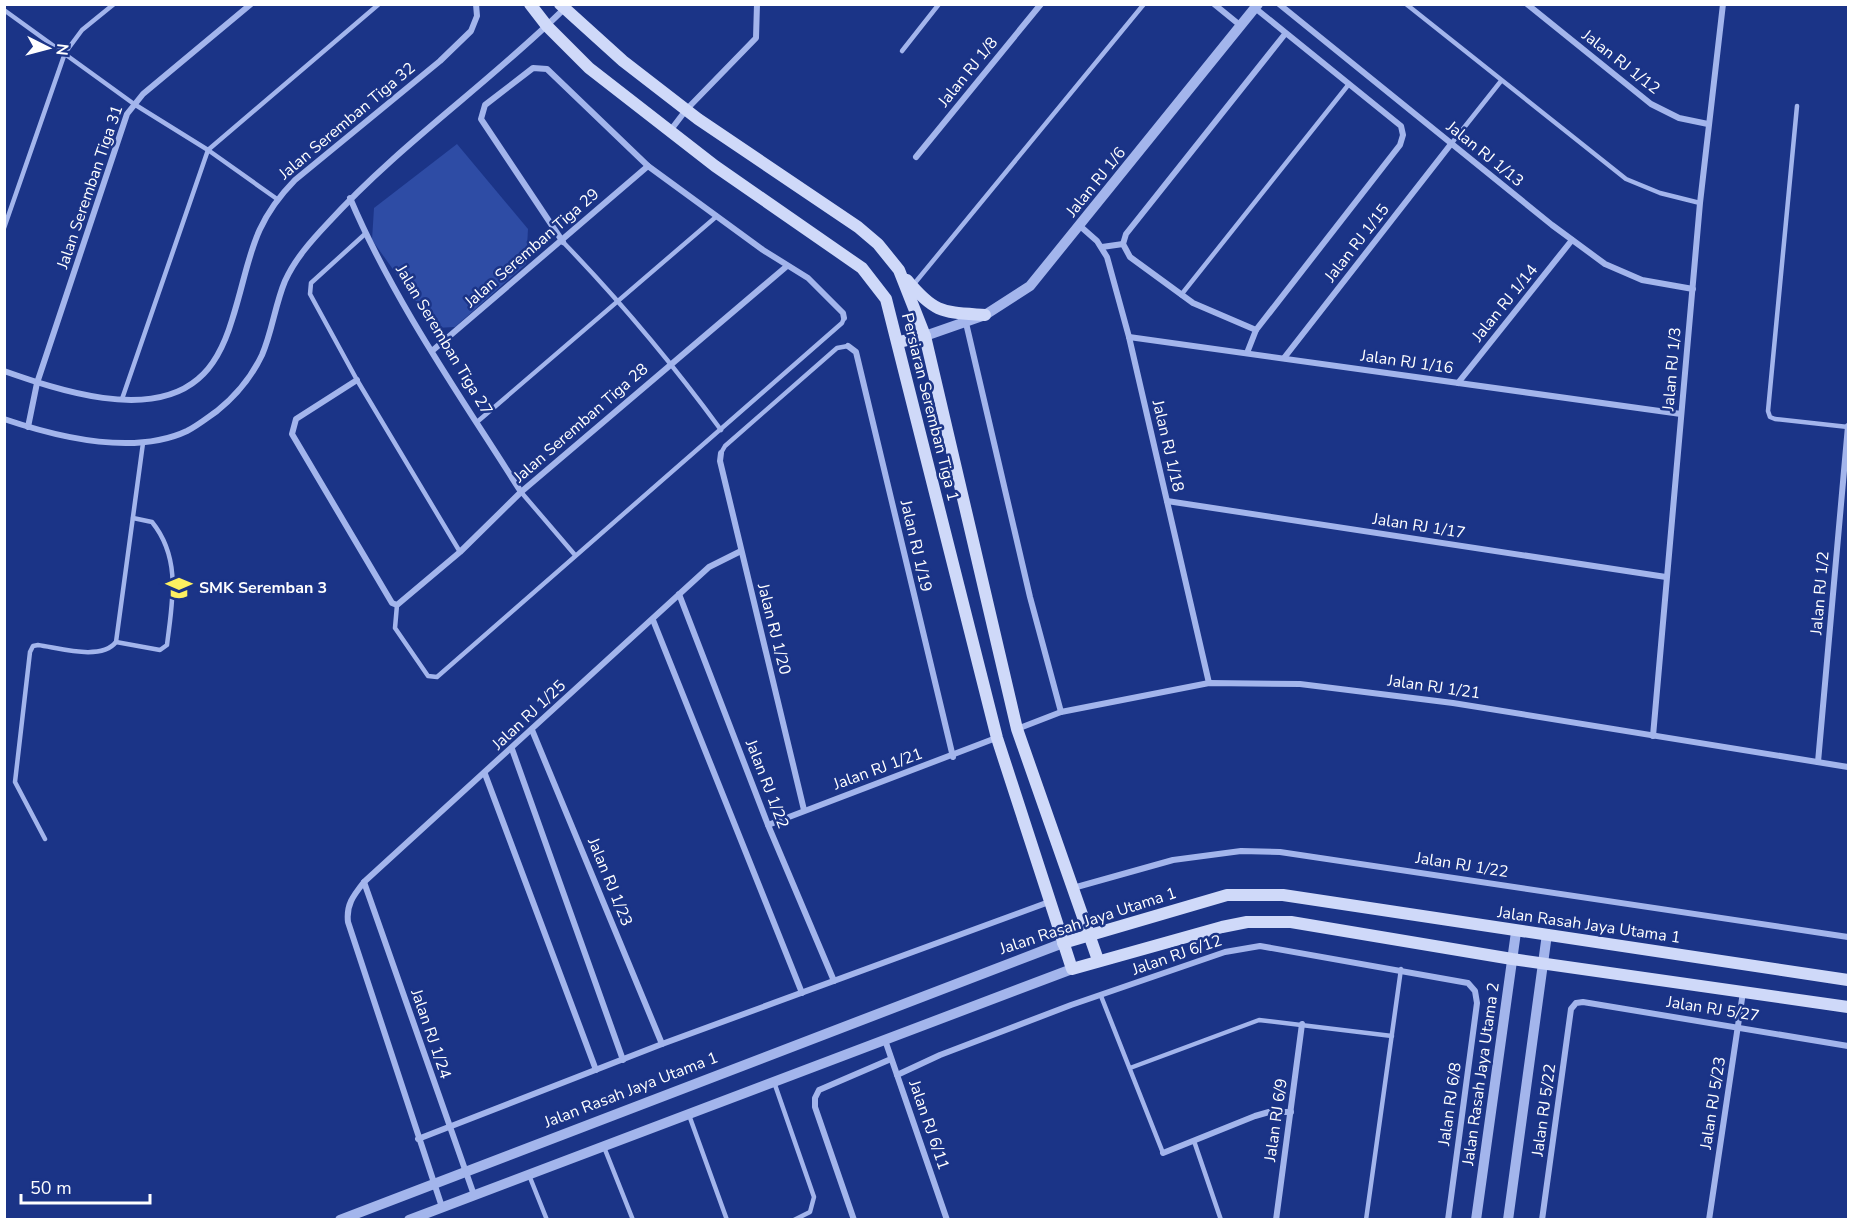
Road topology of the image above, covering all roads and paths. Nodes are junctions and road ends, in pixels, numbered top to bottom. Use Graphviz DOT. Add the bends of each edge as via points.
graph roads {
  1 [pos="114,4"];
  2 [pos="251,4"];
  3 [pos="379,4"];
  4 [pos="476,4"];
  5 [pos="530,4"];
  6 [pos="756,4"];
  7 [pos="939,4"];
  8 [pos="1041,4"];
  9 [pos="1144,4"];
  10 [pos="1214,4"];
  11 [pos="1279,4"];
  12 [pos="1406,4"];
  13 [pos="1527,4"];
  14 [pos="1723,4"];
  15 [pos="1257,6"];
  16 [pos="562,7"];
  17 [pos="4,10"];
  18 [pos="547,26"];
  19 [pos="1241,26"];
  20 [pos="1285,34"];
  21 [pos="902,51"];
  22 [pos="65,53"];
  23 [pos="1501,81"];
  24 [pos="1348,84"];
  25 [pos="134,104"];
  26 [pos="1797,106"];
  27 [pos="687,110"];
  28 [pos="1708,124"];
  29 [pos="670,131"];
  30 [pos="1451,144"];
  31 [pos="208,150"];
  32 [pos="916,157"];
  33 [pos="648,166"];
  34 [pos="350,198"];
  35 [pos="277,199"];
  36 [pos="1700,203"];
  37 [pos="717,216"];
  38 [pos="1080,226"];
  39 [pos="4,228"];
  40 [pos="365,234"];
  41 [pos="1572,240"];
  42 [pos="563,242"];
  43 [pos="1123,244"];
  44 [pos="1102,247"];
  45 [pos="787,266"];
  46 [pos="899,270"];
  47 [pos="912,286"];
  48 [pos="1693,289"];
  49 [pos="1181,295"];
  50 [pos="619,300"];
  51 [pos="985,315"];
  52 [pos="844,318"];
  53 [pos="966,323"];
  54 [pos="1257,330"];
  55 [pos="925,336"];
  56 [pos="1130,337"];
  57 [pos="898,342"];
  58 [pos="848,346"];
  59 [pos="432,351"];
  60 [pos="1247,353"];
  61 [pos="1284,358"];
  62 [pos="672,363"];
  63 [pos="4,371"];
  64 [pos="357,380"];
  65 [pos="37,383"];
  66 [pos="1458,383"];
  67 [pos="122,399"];
  68 [pos="1681,414"];
  69 [pos="4,419"];
  70 [pos="477,422"];
  71 [pos="1848,426"];
  72 [pos="28,427"];
  73 [pos="721,430"];
  74 [pos="142,443"];
  75 [pos="722,453"];
  76 [pos="521,492"];
  77 [pos="1167,501"];
  78 [pos="133,518"];
  79 [pos="741,551"];
  80 [pos="460,552"];
  81 [pos="575,555"];
  82 [pos="1666,578"];
  83 [pos="679,594"];
  84 [pos="397,605"];
  85 [pos="653,620"];
  86 [pos="116,642"];
  87 [pos="1209,683"];
  88 [pos="1061,712"];
  89 [pos="1017,729"];
  90 [pos="532,730"];
  91 [pos="1653,736"];
  92 [pos="997,738"];
  93 [pos="512,749"];
  94 [pos="953,757"];
  95 [pos="1818,762"];
  96 [pos="1848,767"];
  97 [pos="485,774"];
  98 [pos="804,810"];
  99 [pos="768,825"];
  100 [pos="45,839"];
  101 [pos="364,882"];
  102 [pos="1073,888"];
  103 [pos="1049,902"];
  104 [pos="1516,932"];
  105 [pos="1547,934"];
  106 [pos="1089,935"];
  107 [pos="1848,937"];
  108 [pos="1063,943"];
  109 [pos="1512,959"];
  110 [pos="1098,960"];
  111 [pos="1541,963"];
  112 [pos="1072,969"];
  113 [pos="1401,969"];
  114 [pos="1848,980"];
  115 [pos="834,981"];
  116 [pos="1475,991"];
  117 [pos="1744,991"];
  118 [pos="802,993"];
  119 [pos="1101,996"];
  120 [pos="1573,1005"];
  121 [pos="1848,1007"];
  122 [pos="1302,1024"];
  123 [pos="1738,1026"];
  124 [pos="1392,1036"];
  125 [pos="885,1040"];
  126 [pos="662,1044"];
  127 [pos="1848,1046"];
  128 [pos="891,1059"];
  129 [pos="623,1060"];
  130 [pos="1130,1068"];
  131 [pos="596,1070"];
  132 [pos="897,1075"];
  133 [pos="774,1082"];
  134 [pos="1291,1112"];
  135 [pos="689,1114"];
  136 [pos="450,1128"];
  137 [pos="417,1139"];
  138 [pos="1194,1141"];
  139 [pos="604,1147"];
  140 [pos="1163,1153"];
  141 [pos="465,1171"];
  142 [pos="529,1175"];
  143 [pos="433,1184"];
  144 [pos="474,1195"];
  145 [pos="442,1208"];
  146 [pos="340,1220"];
  147 [pos="409,1220"];
  148 [pos="547,1220"];
  149 [pos="633,1220"];
  150 [pos="727,1220"];
  151 [pos="794,1220"];
  152 [pos="854,1220"];
  153 [pos="947,1220"];
  154 [pos="1221,1220"];
  155 [pos="1276,1220"];
  156 [pos="1366,1220"];
  157 [pos="1448,1220"];
  158 [pos="1476,1220"];
  159 [pos="1508,1220"];
  160 [pos="1542,1220"];
  161 [pos="1709,1220"];
  1 -- 22 [label="lane" via="82,30"];
  2 -- 25 [label="street, Jalan Seremban Tiga 31"];
  3 -- 31 [label="lane"];
  4 -- 35 [label="street, Jalan Seremban Tiga 32" via="477,16 471,31"];
  5 -- 18 [label="main road, Persiaran Seremban Tiga 1"];
  6 -- 27 [label="street" via="756,38"];
  7 -- 21 [label="lane"];
  8 -- 32 [label="street, Jalan RJ 1/8"];
  9 -- 47 [label="lane"];
  10 -- 19 [label="street"];
  11 -- 30 [label="street, Jalan RJ 1/13"];
  12 -- 23 [label="lane"];
  13 -- 28 [label="street, Jalan RJ 1/12" via="1651,104 1679,118"];
  14 -- 28 [label="street, Jalan RJ 1/3"];
  15 -- 19 [label="street, Jalan RJ 1/6"];
  15 -- 20 [label="street"];
  16 -- 18 [label="street"];
  16 -- 27 [label="main road, Persiaran Seremban Tiga 1"];
  17 -- 22 [label="lane"];
  18 -- 29 [label="main road, Persiaran Seremban Tiga 1" via="589,68"];
  18 -- 34 [label="street"];
  19 -- 38 [label="street, Jalan RJ 1/6"];
  20 -- 24 [label="street"];
  20 -- 43 [label="street" via="1126,234"];
  22 -- 25 [label="lane"];
  22 -- 39 [label="lane"];
  23 -- 30 [label="lane"];
  23 -- 36 [label="lane" via="1626,179"];
  24 -- 49 [label="lane"];
  24 -- 54 [label="street" via="1401,126 1402,140"];
  25 -- 31 [label="lane"];
  25 -- 65 [label="street, Jalan Seremban Tiga 31"];
  26 -- 71 [label="lane" via="1768,411 1775,419"];
  27 -- 29 [label="street"];
  27 -- 46 [label="main road, Persiaran Seremban Tiga 1" via="858,227"];
  28 -- 36 [label="street, Jalan RJ 1/3"];
  29 -- 57 [label="main road, Persiaran Seremban Tiga 1" via="862,268 886,299"];
  30 -- 41 [label="street, Jalan RJ 1/13"];
  30 -- 61 [label="street, Jalan RJ 1/15"];
  31 -- 35 [label="lane"];
  31 -- 67 [label="lane"];
  33 -- 37 [label="street"];
  33 -- 42 [label="street, Jalan Seremban Tiga 29"];
  33 -- 42 [label="street" via="547,69 534,68 485,105 481,113 483,124"];
  34 -- 40 [label="street, Jalan Seremban Tiga 27"];
  34 -- 74 [label="street" via="305,248 285,281 263,353 250,379 232,399 186,431"];
  35 -- 67 [label="street, Jalan Seremban Tiga 32" via="255,236 232,321 208,370 185,388 169,394 152,399"];
  36 -- 48 [label="street, Jalan RJ 1/3"];
  37 -- 45 [label="street"];
  37 -- 50 [label="lane"];
  38 -- 44 [label="street, Jalan RJ 1/18"];
  38 -- 51 [label="street, Jalan RJ 1/6" via="1030,286"];
  40 -- 59 [label="street, Jalan Seremban Tiga 27"];
  40 -- 64 [label="lane" via="310,288 313,301"];
  41 -- 48 [label="street, Jalan RJ 1/13" via="1605,264 1642,280"];
  41 -- 66 [label="street, Jalan RJ 1/14"];
  42 -- 50 [label="lane"];
  42 -- 59 [label="street, Jalan Seremban Tiga 29"];
  43 -- 44 [label="street"];
  43 -- 49 [label="street" via="1130,256"];
  44 -- 56 [label="street, Jalan RJ 1/18"];
  45 -- 52 [label="street" via="808,278"];
  45 -- 62 [label="street, Jalan Seremban Tiga 28"];
  46 -- 47 [label="main road"];
  46 -- 55 [label="main road, Persiaran Seremban Tiga 1"];
  47 -- 51 [label="main road" via="926,302 946,313"];
  48 -- 68 [label="street, Jalan RJ 1/3"];
  49 -- 54 [label="street" via="1215,315"];
  50 -- 62 [label="lane"];
  50 -- 70 [label="lane"];
  51 -- 53 [label="street, Jalan RJ 1/6"];
  52 -- 73 [label="lane"];
  53 -- 55 [label="street, Jalan RJ 1/6"];
  53 -- 88 [label="street"];
  54 -- 60 [label="street"];
  55 -- 57 [label="main road"];
  55 -- 89 [label="main road, Persiaran Seremban Tiga 1"];
  56 -- 60 [label="street, Jalan RJ 1/16"];
  56 -- 77 [label="street, Jalan RJ 1/18"];
  57 -- 92 [label="main road, Persiaran Seremban Tiga 1"];
  58 -- 75 [label="lane" via="837,348 725,446"];
  58 -- 94 [label="street, Jalan RJ 1/19" via="856,352"];
  59 -- 70 [label="street, Jalan Seremban Tiga 27"];
  60 -- 61 [label="street, Jalan RJ 1/16"];
  61 -- 66 [label="street, Jalan RJ 1/16"];
  62 -- 73 [label="lane"];
  62 -- 76 [label="street, Jalan Seremban Tiga 28"];
  63 -- 65 [label="street, Jalan Seremban Tiga 32"];
  64 -- 80 [label="lane"];
  64 -- 84 [label="street" via="296,419 292,434 392,603"];
  65 -- 67 [label="street, Jalan Seremban Tiga 32"];
  65 -- 72 [label="street, Jalan Seremban Tiga 31"];
  66 -- 68 [label="street, Jalan RJ 1/16"];
  68 -- 82 [label="street, Jalan RJ 1/3"];
  69 -- 72 [label="street"];
  70 -- 76 [label="street, Jalan Seremban Tiga 27"];
  71 -- 95 [label="street, Jalan RJ 1/2"];
  72 -- 74 [label="street" via="104,442"];
  73 -- 81 [label="lane"];
  74 -- 78 [label="lane"];
  75 -- 79 [label="street, Jalan RJ 1/20" via="720,461"];
  76 -- 80 [label="street, Jalan Seremban Tiga 28"];
  76 -- 81 [label="lane"];
  77 -- 82 [label="street, Jalan RJ 1/17"];
  77 -- 87 [label="street, Jalan RJ 1/18"];
  78 -- 86 [label="lane"];
  78 -- 86 [label="lane" via="152,522 173,566 167,645 160,650"];
  79 -- 83 [label="street, Jalan RJ 1/25" via="709,567"];
  79 -- 98 [label="street, Jalan RJ 1/20"];
  80 -- 84 [label="street, Jalan Seremban Tiga 28"];
  81 -- 84 [label="lane" via="437,677 428,676 395,628"];
  82 -- 91 [label="street, Jalan RJ 1/3"];
  83 -- 85 [label="street, Jalan RJ 1/25"];
  83 -- 99 [label="street, Jalan RJ 1/22"];
  85 -- 90 [label="street, Jalan RJ 1/25"];
  85 -- 118 [label="street"];
  86 -- 100 [label="lane" via="111,649 100,652 38,645 30,652 15,771 18,791"];
  87 -- 88 [label="street, Jalan RJ 1/21"];
  87 -- 91 [label="street, Jalan RJ 1/21" via="1300,684 1453,703"];
  88 -- 89 [label="street, Jalan RJ 1/21"];
  89 -- 92 [label="main road"];
  89 -- 102 [label="main road, Persiaran Seremban Tiga 1"];
  90 -- 93 [label="street, Jalan RJ 1/25"];
  90 -- 126 [label="street, Jalan RJ 1/23"];
  91 -- 95 [label="street, Jalan RJ 1/21"];
  92 -- 94 [label="street, Jalan RJ 1/21"];
  92 -- 103 [label="main road, Persiaran Seremban Tiga 1"];
  93 -- 97 [label="street, Jalan RJ 1/25"];
  93 -- 129 [label="street"];
  94 -- 98 [label="street, Jalan RJ 1/21"];
  95 -- 96 [label="street, Jalan RJ 1/21"];
  97 -- 101 [label="street, Jalan RJ 1/25"];
  97 -- 131 [label="street"];
  98 -- 99 [label="street, Jalan RJ 1/21"];
  99 -- 115 [label="street, Jalan RJ 1/22"];
  101 -- 136 [label="street, Jalan RJ 1/24"];
  101 -- 137 [label="street, Jalan RJ 1/25" via="350,901 348,922"];
  102 -- 106 [label="main road, Persiaran Seremban Tiga 1"];
  102 -- 107 [label="street, Jalan RJ 1/22" via="1173,860 1241,851 1280,852"];
  103 -- 108 [label="main road, Persiaran Seremban Tiga 1"];
  103 -- 115 [label="street"];
  104 -- 105 [label="main road, Jalan Rasah Jaya Utama 1"];
  104 -- 106 [label="main road, Jalan Rasah Jaya Utama 1" via="1283,895 1227,895"];
  104 -- 109 [label="street, Jalan Rasah Jaya Utama 2"];
  105 -- 111 [label="street"];
  105 -- 114 [label="main road, Jalan Rasah Jaya Utama 1"];
  106 -- 108 [label="main road, Jalan Rasah Jaya Utama 1"];
  106 -- 110 [label="main road, Persiaran Seremban Tiga 1"];
  108 -- 112 [label="main road, Persiaran Seremban Tiga 1"];
  108 -- 141 [label="street, Jalan Rasah Jaya Utama 1"];
  109 -- 110 [label="main road" via="1291,922 1247,922"];
  109 -- 111 [label="main road"];
  109 -- 158 [label="street, Jalan Rasah Jaya Utama 2"];
  110 -- 112 [label="main road"];
  111 -- 117 [label="main road"];
  111 -- 159 [label="street"];
  112 -- 125 [label="street"];
  113 -- 116 [label="street, Jalan RJ 6/12" via="1468,982"];
  113 -- 119 [label="street, Jalan RJ 6/12" via="1260,946 1225,952"];
  113 -- 124 [label="lane"];
  115 -- 118 [label="street"];
  116 -- 157 [label="street, Jalan RJ 6/8" via="1477,1003"];
  117 -- 121 [label="main road"];
  117 -- 123 [label="street, Jalan RJ 5/23"];
  118 -- 126 [label="street"];
  119 -- 130 [label="lane"];
  119 -- 132 [label="street, Jalan RJ 6/12" via="940,1055"];
  120 -- 123 [label="street, Jalan RJ 5/27" via="1583,1002"];
  120 -- 160 [label="street, Jalan RJ 5/22"];
  122 -- 124 [label="lane"];
  122 -- 130 [label="lane" via="1249,1022"];
  122 -- 134 [label="street, Jalan RJ 6/9"];
  123 -- 127 [label="street, Jalan RJ 5/27"];
  123 -- 161 [label="street, Jalan RJ 5/23"];
  124 -- 156 [label="lane"];
  125 -- 128 [label="street, Jalan RJ 6/11"];
  125 -- 133 [label="street"];
  126 -- 129 [label="street"];
  128 -- 132 [label="street, Jalan RJ 6/11"];
  128 -- 152 [label="street" via="819,1090 815,1098"];
  129 -- 131 [label="street"];
  130 -- 140 [label="lane"];
  131 -- 136 [label="street"];
  132 -- 153 [label="street, Jalan RJ 6/11"];
  133 -- 135 [label="street"];
  133 -- 151 [label="lane" via="814,1197 810,1212"];
  134 -- 138 [label="street" via="1255,1116"];
  134 -- 155 [label="street, Jalan RJ 6/9"];
  135 -- 139 [label="street"];
  135 -- 150 [label="lane"];
  136 -- 137 [label="street"];
  136 -- 141 [label="street, Jalan RJ 1/24"];
  137 -- 143 [label="street"];
  138 -- 140 [label="street"];
  138 -- 154 [label="lane"];
  139 -- 142 [label="street"];
  139 -- 149 [label="lane"];
  141 -- 143 [label="street, Jalan Rasah Jaya Utama 1"];
  141 -- 144 [label="street, Jalan RJ 1/24"];
  142 -- 144 [label="street"];
  142 -- 148 [label="lane"];
  143 -- 145 [label="street"];
  143 -- 146 [label="street, Jalan Rasah Jaya Utama 1"];
  144 -- 145 [label="street"];
  145 -- 147 [label="street"];
}
